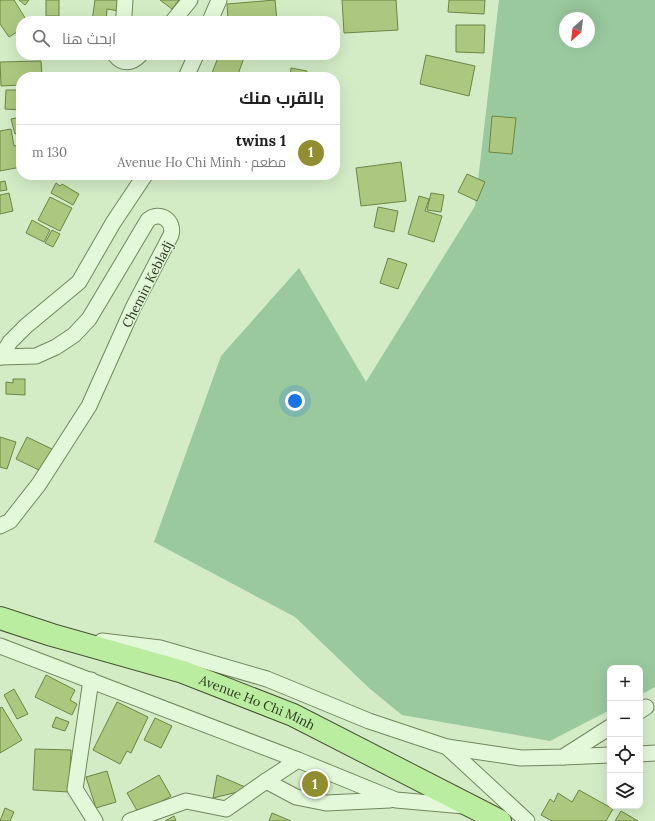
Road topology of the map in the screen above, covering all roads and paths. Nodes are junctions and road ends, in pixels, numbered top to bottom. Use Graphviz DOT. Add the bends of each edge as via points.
graph roads {
  1 [pos="125,0"];
  2 [pos="190,0"];
  3 [pos="219,0"];
  4 [pos="124,16"];
  5 [pos="177,16"];
  6 [pos="212,16"];
  7 [pos="120,60"];
  8 [pos="134,60"];
  9 [pos="194,60"];
  10 [pos="188,72"];
  11 [pos="142,180"];
  12 [pos="0,357"];
  13 [pos="0,526"];
  14 [pos="0,618"];
  15 [pos="52,635"];
  16 [pos="2,650"];
  17 [pos="91,680"];
  18 [pos="607,729"];
  19 [pos="447,747"];
  20 [pos="655,753"];
  21 [pos="643,754"];
  22 [pos="607,755"];
  23 [pos="562,757"];
  24 [pos="298,760"];
  25 [pos="266,782"];
  26 [pos="396,800"];
  27 [pos="474,808"];
  28 [pos="94,821"];
  29 [pos="130,821"];
  30 [pos="500,821"];
  31 [pos="527,821"];
  1 -- 4 [label="street"];
  2 -- 5 [label="street"];
  3 -- 6 [label="street"];
  7 -- 8 [label="street"];
  9 -- 10 [label="street"];
  11 -- 12 [label="street" via="79,282 26,326"];
  12 -- 13 [label="street, Chemin Kebladj" via="36,356 56,348 74,335 89,319 148,220 153,216 168,220 172,226 171,235 133,308 88,406 39,484 10,521"];
  14 -- 15 [label="main road, Avenue Ho Chi Minh"];
  15 -- 19 [label="street" via="160,648 267,680 369,721"];
  15 -- 27 [label="main road, Avenue Ho Chi Minh" via="183,672 293,715"];
  16 -- 17 [label="street"];
  17 -- 24 [label="street"];
  17 -- 28 [label="street" via="76,789"];
  18 -- 23 [label="street"];
  19 -- 23 [label="street" via="521,758"];
  19 -- 31 [label="street"];
  20 -- 21 [label="street"];
  22 -- 23 [label="street"];
  24 -- 25 [label="street"];
  24 -- 26 [label="street"];
  25 -- 26 [label="street" via="296,797 326,803"];
  25 -- 29 [label="street" via="226,809 186,801"];
  26 -- 27 [label="street"];
  27 -- 30 [label="main road, Avenue Ho Chi Minh"];
}
